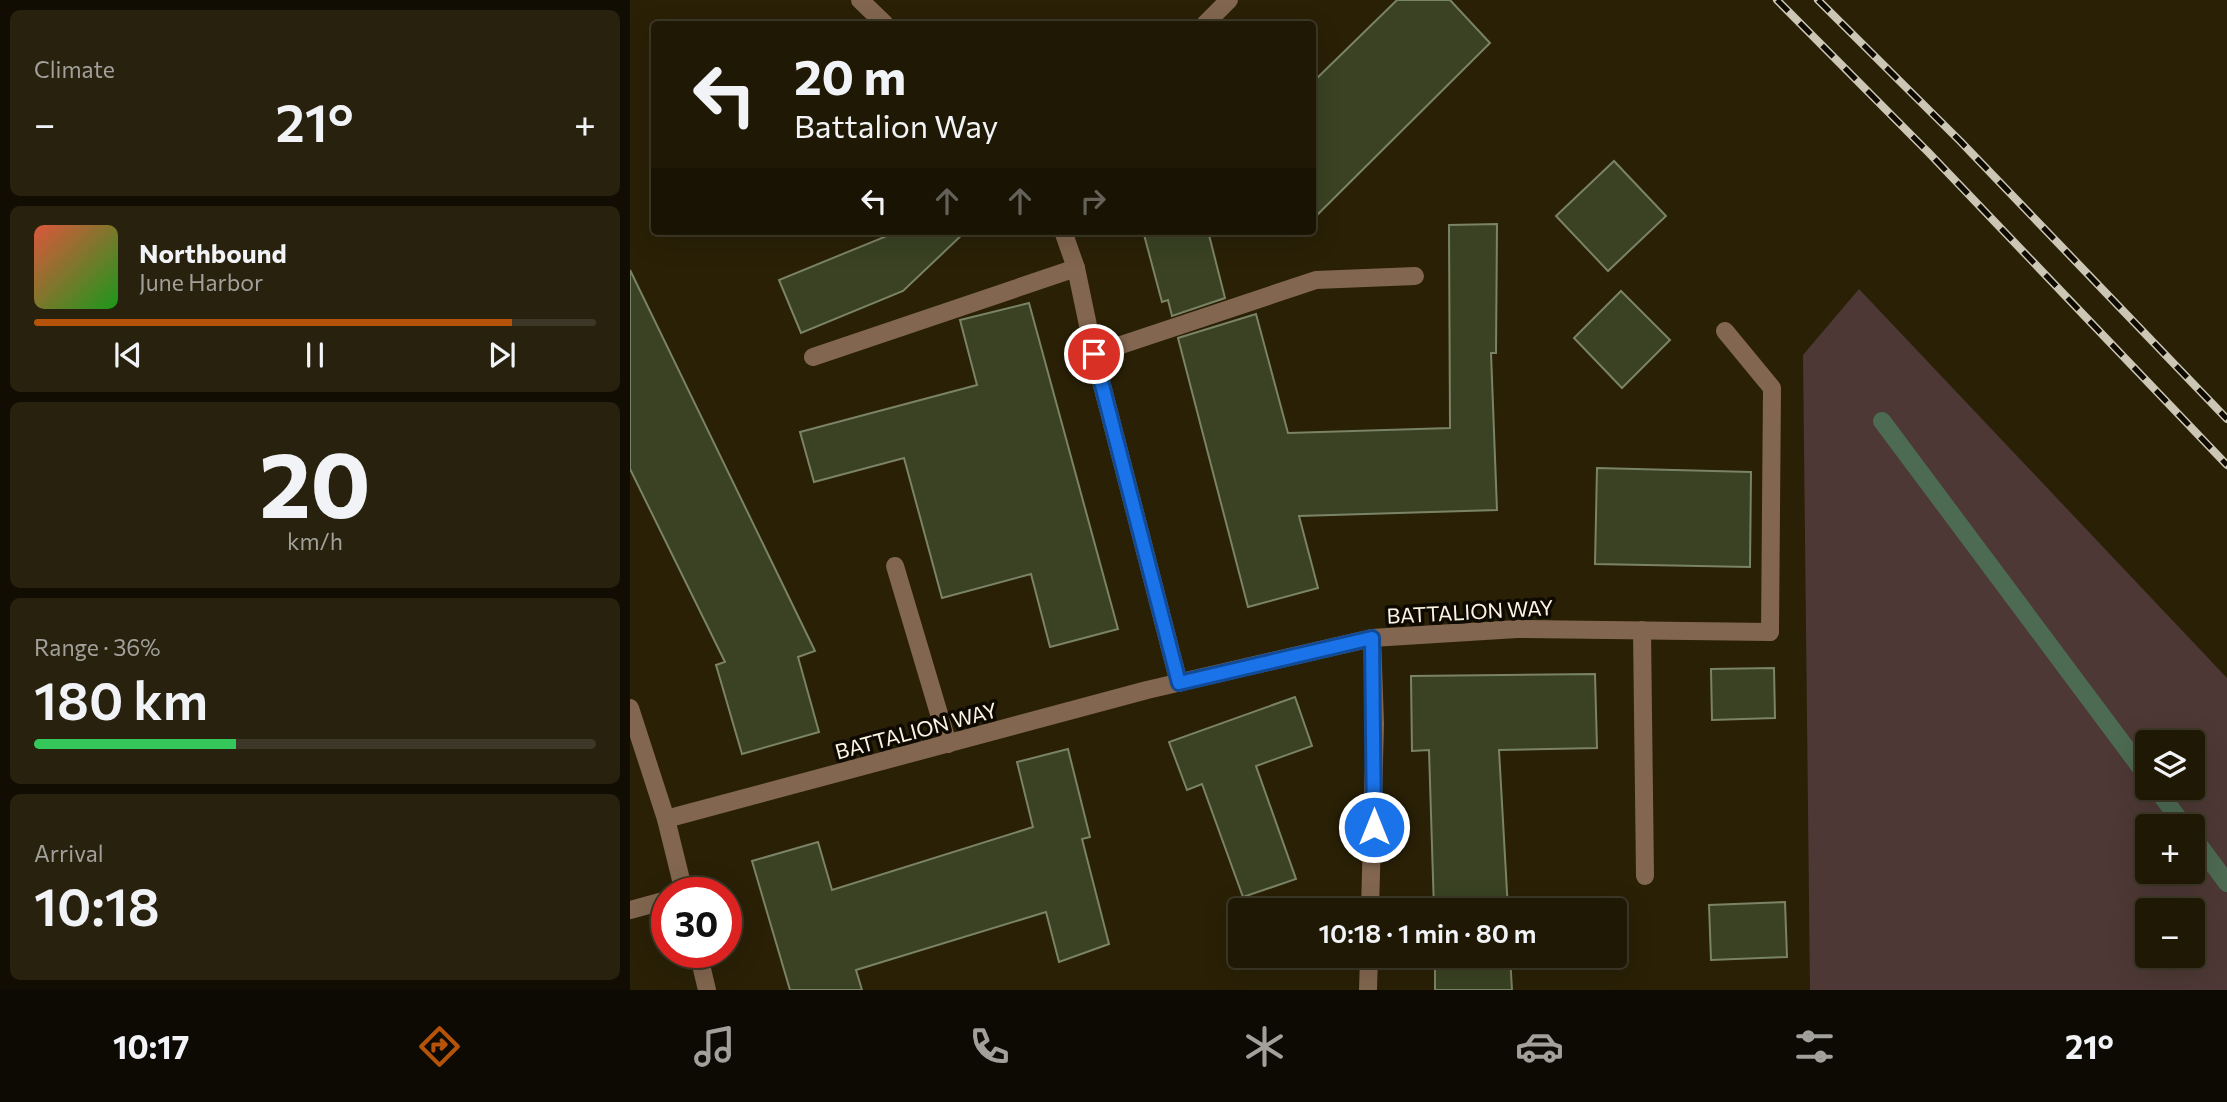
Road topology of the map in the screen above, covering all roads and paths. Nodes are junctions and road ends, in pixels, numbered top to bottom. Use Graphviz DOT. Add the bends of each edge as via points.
graph roads {
  1 [pos="860,0"];
  2 [pos="1229,0"];
  3 [pos="882,21"];
  4 [pos="1208,21"];
  5 [pos="1064,235"];
  6 [pos="1076,268"];
  7 [pos="1415,276"];
  8 [pos="1725,331"];
  9 [pos="1094,354"];
  10 [pos="813,357"];
  11 [pos="895,566"];
  12 [pos="1642,630"];
  13 [pos="1372,638"];
  14 [pos="1179,683"];
  15 [pos="630,708"];
  16 [pos="948,744"];
  17 [pos="666,819"];
  18 [pos="1645,876"];
  19 [pos="680,877"];
  20 [pos="1370,898"];
  21 [pos="651,905"];
  22 [pos="630,911"];
  23 [pos="702,968"];
  24 [pos="1368,968"];
  25 [pos="707,990"];
  26 [pos="1368,990"];
  1 -- 3 [label="street"];
  2 -- 4 [label="street"];
  5 -- 6 [label="street"];
  6 -- 9 [label="street"];
  6 -- 10 [label="street"];
  7 -- 9 [label="street" via="1316,280"];
  8 -- 12 [label="street, BATTALION WAY" via="1772,388 1770,632"];
  9 -- 14 [label="street"];
  11 -- 16 [label="street"];
  12 -- 13 [label="street, BATTALION WAY" via="1517,629"];
  12 -- 18 [label="street"];
  13 -- 14 [label="street, BATTALION WAY"];
  13 -- 20 [label="street"];
  14 -- 16 [label="street, BATTALION WAY"];
  15 -- 17 [label="street"];
  16 -- 17 [label="street, BATTALION WAY"];
  17 -- 19 [label="street"];
  21 -- 22 [label="street"];
  23 -- 25 [label="street"];
  24 -- 26 [label="street"];
}
